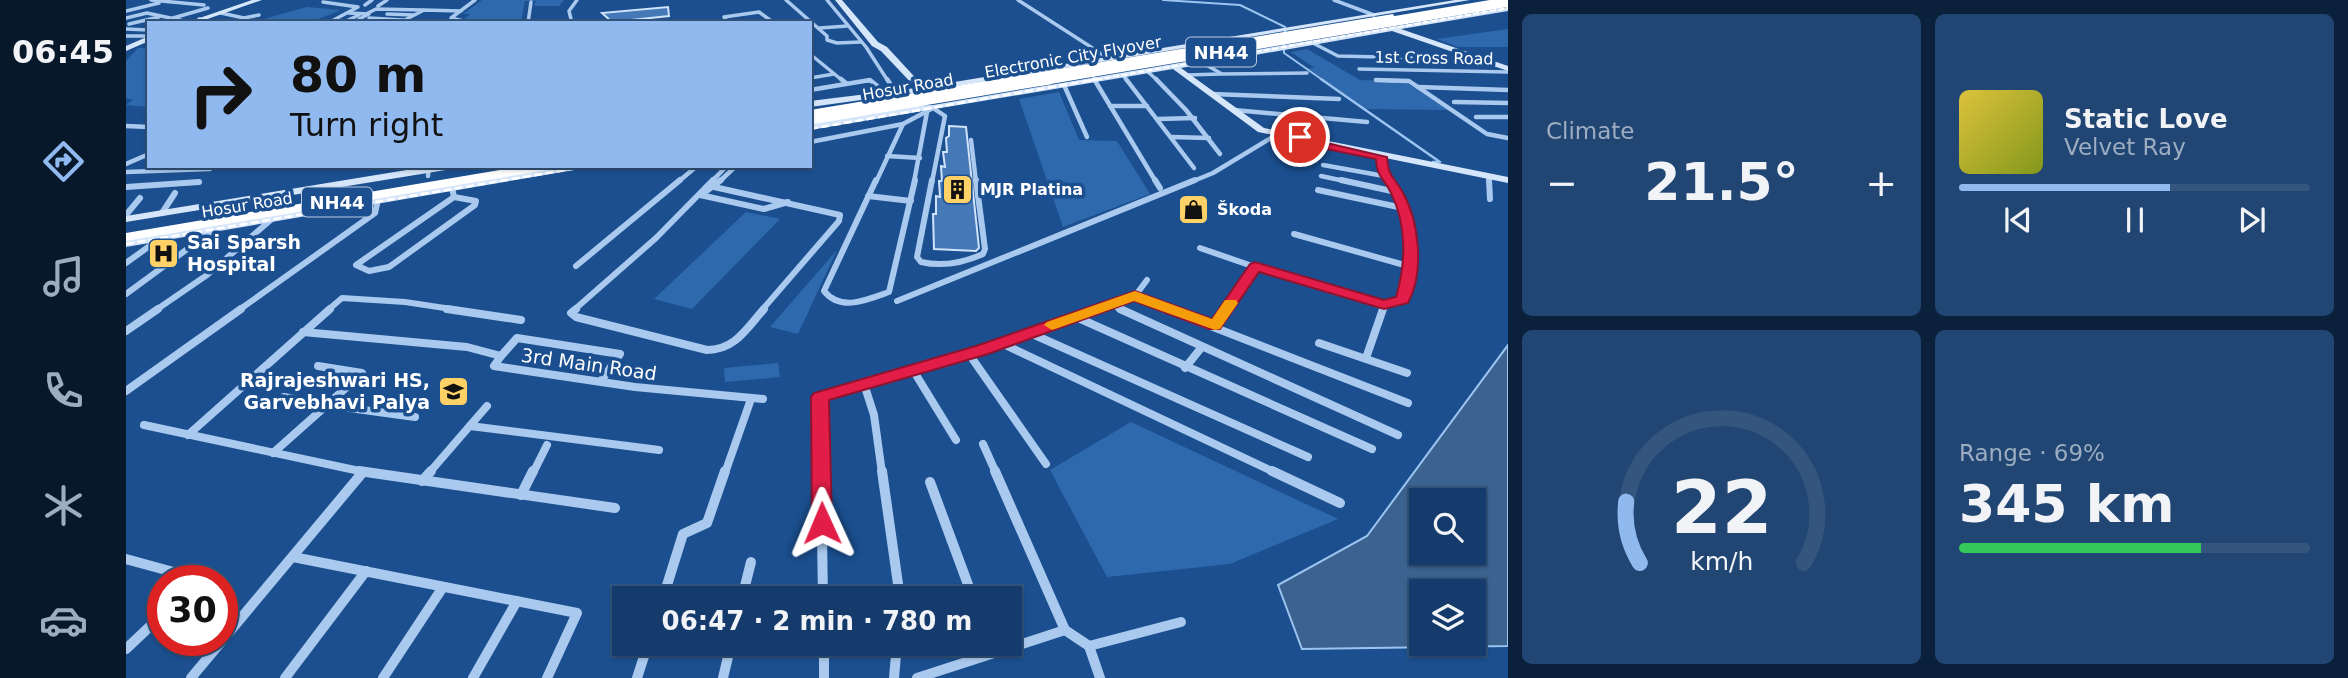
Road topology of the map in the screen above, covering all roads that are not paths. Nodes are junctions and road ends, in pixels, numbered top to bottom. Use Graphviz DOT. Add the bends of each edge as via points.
graph roads {
  1 [pos="151,0"];
  2 [pos="260,0"];
  3 [pos="372,0"];
  4 [pos="387,0"];
  5 [pos="475,0"];
  6 [pos="577,0"];
  7 [pos="786,0"];
  8 [pos="827,0"];
  9 [pos="838,0"];
  10 [pos="1018,0"];
  11 [pos="1334,0"];
  12 [pos="1467,0"];
  13 [pos="1493,0"];
  14 [pos="1500,0"];
  15 [pos="170,1"];
  16 [pos="326,1"];
  17 [pos="531,2"];
  18 [pos="317,4"];
  19 [pos="365,5"];
  20 [pos="1508,5"];
  21 [pos="378,6"];
  22 [pos="126,9"];
  23 [pos="135,9"];
  24 [pos="424,10"];
  25 [pos="461,11"];
  26 [pos="148,13"];
  27 [pos="220,13"];
  28 [pos="349,13"];
  29 [pos="377,13"];
  30 [pos="259,15"];
  31 [pos="366,15"];
  32 [pos="414,15"];
  33 [pos="1374,15"];
  34 [pos="163,16"];
  35 [pos="126,18"];
  36 [pos="172,18"];
  37 [pos="199,19"];
  38 [pos="147,21"];
  39 [pos="147,21"];
  40 [pos="185,21"];
  41 [pos="192,21"];
  42 [pos="204,21"];
  43 [pos="332,21"];
  44 [pos="348,21"];
  45 [pos="356,21"];
  46 [pos="396,21"];
  47 [pos="403,21"];
  48 [pos="458,21"];
  49 [pos="527,21"];
  50 [pos="572,21"];
  51 [pos="726,21"];
  52 [pos="771,21"];
  53 [pos="812,21"];
  54 [pos="812,21"];
  55 [pos="847,26"];
  56 [pos="128,27"];
  57 [pos="1387,27"];
  58 [pos="820,28"];
  59 [pos="147,30"];
  60 [pos="126,36"];
  61 [pos="147,37"];
  62 [pos="147,38"];
  63 [pos="1311,42"];
  64 [pos="863,44"];
  65 [pos="876,45"];
  66 [pos="127,47"];
  67 [pos="812,56"];
  68 [pos="1108,58"];
  69 [pos="1422,58"];
  70 [pos="1201,62"];
  71 [pos="1174,66"];
  72 [pos="1071,67"];
  73 [pos="1359,69"];
  74 [pos="1508,70"];
  75 [pos="1147,71"];
  76 [pos="1307,73"];
  77 [pos="834,74"];
  78 [pos="1222,74"];
  79 [pos="1123,75"];
  80 [pos="1186,75"];
  81 [pos="812,78"];
  82 [pos="1094,79"];
  83 [pos="1376,80"];
  84 [pos="905,82"];
  85 [pos="846,83"];
  86 [pos="1064,85"];
  87 [pos="1418,87"];
  88 [pos="1508,89"];
  89 [pos="812,90"];
  90 [pos="891,92"];
  91 [pos="1212,94"];
  92 [pos="867,97"];
  93 [pos="925,99"];
  94 [pos="1339,99"];
  95 [pos="1454,102"];
  96 [pos="1508,103"];
  97 [pos="812,104"];
  98 [pos="1110,106"];
  99 [pos="1147,106"];
  100 [pos="1234,110"];
  101 [pos="812,117"];
  102 [pos="812,117"];
  103 [pos="812,117"];
  104 [pos="1476,117"];
  105 [pos="1508,117"];
  106 [pos="1195,118"];
  107 [pos="1158,119"];
  108 [pos="1296,122"];
  109 [pos="1367,122"];
  110 [pos="903,124"];
  111 [pos="126,126"];
  112 [pos="147,127"];
  113 [pos="812,127"];
  114 [pos="1276,135"];
  115 [pos="1087,137"];
  116 [pos="1171,137"];
  117 [pos="1209,138"];
  118 [pos="1508,138"];
  119 [pos="971,140"];
  120 [pos="1301,140"];
  121 [pos="812,142"];
  122 [pos="1220,154"];
  123 [pos="887,156"];
  124 [pos="147,157"];
  125 [pos="1381,157"];
  126 [pos="920,158"];
  127 [pos="126,164"];
  128 [pos="1323,165"];
  129 [pos="464,168"];
  130 [pos="490,168"];
  131 [pos="516,168"];
  132 [pos="536,168"];
  133 [pos="570,168"];
  134 [pos="695,168"];
  135 [pos="725,168"];
  136 [pos="734,168"];
  137 [pos="1194,168"];
  138 [pos="210,169"];
  139 [pos="429,171"];
  140 [pos="126,172"];
  141 [pos="1321,176"];
  142 [pos="1489,176"];
  143 [pos="1385,177"];
  144 [pos="1508,180"];
  145 [pos="199,183"];
  146 [pos="126,187"];
  147 [pos="714,187"];
  148 [pos="1160,188"];
  149 [pos="1318,190"];
  150 [pos="453,192"];
  151 [pos="1396,192"];
  152 [pos="175,193"];
  153 [pos="700,195"];
  154 [pos="868,196"];
  155 [pos="140,198"];
  156 [pos="378,198"];
  157 [pos="1490,199"];
  158 [pos="911,201"];
  159 [pos="788,202"];
  160 [pos="1402,208"];
  161 [pos="162,213"];
  162 [pos="126,217"];
  163 [pos="273,218"];
  164 [pos="217,227"];
  165 [pos="126,231"];
  166 [pos="1294,234"];
  167 [pos="163,236"];
  168 [pos="126,243"];
  169 [pos="1200,248"];
  170 [pos="126,263"];
  171 [pos="576,266"];
  172 [pos="1408,266"];
  173 [pos="1255,267"];
  174 [pos="1147,280"];
  175 [pos="126,294"];
  176 [pos="1135,296"];
  177 [pos="897,301"];
  178 [pos="1110,304"];
  179 [pos="1384,305"];
  180 [pos="1076,317"];
  181 [pos="521,320"];
  182 [pos="1215,326"];
  183 [pos="126,331"];
  184 [pos="303,332"];
  185 [pos="1030,333"];
  186 [pos="1001,343"];
  187 [pos="1319,343"];
  188 [pos="1201,348"];
  189 [pos="969,354"];
  190 [pos="501,356"];
  191 [pos="1366,358"];
  192 [pos="318,366"];
  193 [pos="1185,368"];
  194 [pos="913,370"];
  195 [pos="1407,373"];
  196 [pos="601,381"];
  197 [pos="864,384"];
  198 [pos="126,391"];
  199 [pos="284,397"];
  200 [pos="751,399"];
  201 [pos="763,400"];
  202 [pos="1408,404"];
  203 [pos="327,405"];
  204 [pos="487,405"];
  205 [pos="415,417"];
  206 [pos="144,425"];
  207 [pos="470,426"];
  208 [pos="188,435"];
  209 [pos="1398,435"];
  210 [pos="956,440"];
  211 [pos="983,444"];
  212 [pos="547,445"];
  213 [pos="1372,449"];
  214 [pos="659,450"];
  215 [pos="273,453"];
  216 [pos="1308,457"];
  217 [pos="1046,464"];
  218 [pos="363,472"];
  219 [pos="422,481"];
  220 [pos="930,482"];
  221 [pos="521,495"];
  222 [pos="1340,503"];
  223 [pos="615,508"];
  224 [pos="293,557"];
  225 [pos="128,562"];
  226 [pos="751,562"];
  227 [pos="147,567"];
  228 [pos="366,571"];
  229 [pos="667,586"];
  230 [pos="745,586"];
  231 [pos="823,586"];
  232 [pos="898,586"];
  233 [pos="969,586"];
  234 [pos="443,587"];
  235 [pos="517,601"];
  236 [pos="1181,622"];
  237 [pos="147,629"];
  238 [pos="1065,630"];
  239 [pos="1022,641"];
  240 [pos="1089,646"];
  241 [pos="126,649"];
  242 [pos="644,656"];
  243 [pos="728,656"];
  244 [pos="824,656"];
  245 [pos="896,656"];
  246 [pos="973,656"];
  247 [pos="191,678"];
  248 [pos="285,678"];
  249 [pos="383,678"];
  250 [pos="473,678"];
  251 [pos="547,678"];
  252 [pos="637,678"];
  253 [pos="723,678"];
  254 [pos="824,678"];
  255 [pos="894,678"];
  256 [pos="916,678"];
  257 [pos="1100,678"];
  1 -- 15 [label="street"];
  2 -- 27 [label="street"];
  3 -- 19 [label="street"];
  4 -- 21 [label="street"];
  5 -- 25 [label="street"];
  6 -- 50 [label="street" via="569,11"];
  7 -- 54 [label="street"];
  8 -- 55 [label="street"];
  9 -- 65 [label="street"];
  10 -- 68 [label="street"];
  11 -- 33 [label="street"];
  12 -- 33 [label="street"];
  13 -- 72 [label="highway, Hosur Road / NH44"];
  14 -- 101 [label="highway, Electronic City Flyover, bridge"];
  15 -- 23 [label="street"];
  15 -- 36 [label="street" via="206,6"];
  16 -- 18 [label="street"];
  16 -- 28 [label="street" via="358,7"];
  17 -- 49 [label="street"];
  20 -- 57 [label="highway, Hosur Road / NH44"];
  20 -- 102 [label="highway, Electronic City Flyover, bridge"];
  22 -- 23 [label="street"];
  23 -- 26 [label="street"];
  24 -- 25 [label="street"];
  24 -- 31 [label="street" via="376,9"];
  24 -- 32 [label="street"];
  25 -- 48 [label="street" via="451,20"];
  26 -- 34 [label="street"];
  26 -- 35 [label="street"];
  27 -- 30 [label="street" via="244,19"];
  27 -- 37 [label="street"];
  28 -- 31 [label="street"];
  28 -- 43 [label="street"];
  29 -- 32 [label="street"];
  31 -- 44 [label="street"];
  31 -- 45 [label="street"];
  31 -- 46 [label="street"];
  32 -- 47 [label="street"];
  33 -- 68 [label="street"];
  34 -- 36 [label="street"];
  34 -- 39 [label="street"];
  36 -- 40 [label="street"];
  37 -- 41 [label="street"];
  37 -- 42 [label="street"];
  38 -- 56 [label="street"];
  51 -- 52 [label="street" via="723,18 759,12"];
  53 -- 58 [label="street"];
  55 -- 58 [label="street"];
  55 -- 64 [label="street"];
  56 -- 59 [label="street"];
  57 -- 63 [label="street"];
  57 -- 74 [label="street"];
  57 -- 93 [label="highway, Hosur Road / NH44"];
  58 -- 64 [label="street" via="831,42"];
  60 -- 61 [label="street"];
  62 -- 66 [label="street"];
  63 -- 69 [label="street" via="1338,56"];
  63 -- 70 [label="street"];
  64 -- 65 [label="street"];
  64 -- 90 [label="street"];
  65 -- 84 [label="street"];
  65 -- 93 [label="street"];
  67 -- 77 [label="street"];
  68 -- 72 [label="street"];
  70 -- 71 [label="street"];
  70 -- 78 [label="street"];
  71 -- 75 [label="street"];
  71 -- 80 [label="street"];
  72 -- 93 [label="highway, Hosur Road / NH44"];
  73 -- 74 [label="street, 1st Cross Road"];
  75 -- 79 [label="street"];
  75 -- 106 [label="street"];
  76 -- 78 [label="street"];
  77 -- 81 [label="street"];
  77 -- 85 [label="street"];
  78 -- 80 [label="street"];
  79 -- 82 [label="street"];
  79 -- 99 [label="street"];
  80 -- 91 [label="street"];
  82 -- 86 [label="street"];
  82 -- 98 [label="street"];
  83 -- 87 [label="street" via="1409,81"];
  84 -- 90 [label="street"];
  84 -- 93 [label="street"];
  85 -- 89 [label="street"];
  85 -- 90 [label="street" via="870,80"];
  86 -- 93 [label="street"];
  86 -- 115 [label="street"];
  87 -- 88 [label="street"];
  87 -- 118 [label="street" via="1487,134"];
  90 -- 92 [label="street"];
  91 -- 94 [label="street"];
  91 -- 100 [label="street"];
  92 -- 93 [label="street"];
  92 -- 97 [label="street"];
  93 -- 103 [label="highway, Hosur Road / NH44"];
  93 -- 110 [label="street"];
  93 -- 113 [label="street, Hosur Road" via="909,109"];
  93 -- 119 [label="street" via="945,118 917,257 921,262 957,263 983,254"];
  93 -- 126 [label="street"];
  95 -- 96 [label="street"];
  98 -- 99 [label="street"];
  98 -- 148 [label="street"];
  99 -- 107 [label="street"];
  100 -- 109 [label="street"];
  100 -- 114 [label="street"];
  104 -- 105 [label="street"];
  106 -- 107 [label="street"];
  106 -- 117 [label="street"];
  107 -- 116 [label="street"];
  108 -- 120 [label="street"];
  110 -- 121 [label="street"];
  110 -- 123 [label="street"];
  111 -- 112 [label="street"];
  114 -- 120 [label="street"];
  114 -- 177 [label="street" via="1213,173"];
  116 -- 117 [label="street"];
  116 -- 137 [label="street"];
  117 -- 122 [label="street"];
  120 -- 125 [label="street"];
  123 -- 126 [label="street"];
  123 -- 154 [label="street"];
  124 -- 127 [label="street"];
  125 -- 142 [label="street"];
  125 -- 143 [label="street"];
  126 -- 158 [label="street"];
  128 -- 143 [label="street"];
  129 -- 139 [label="highway, Hosur Road / NH44"];
  130 -- 165 [label="highway"];
  131 -- 165 [label="highway"];
  132 -- 156 [label="highway, Hosur Road / NH44"];
  133 -- 150 [label="street, Hosur Road"];
  134 -- 171 [label="street"];
  135 -- 153 [label="street"];
  136 -- 147 [label="street"];
  138 -- 140 [label="street"];
  139 -- 161 [label="street"];
  139 -- 165 [label="highway, Hosur Road / NH44"];
  141 -- 151 [label="street"];
  142 -- 144 [label="street"];
  142 -- 157 [label="street"];
  143 -- 151 [label="street"];
  145 -- 146 [label="street"];
  147 -- 153 [label="street"];
  147 -- 159 [label="street"];
  149 -- 160 [label="street"];
  150 -- 150 [label="street" via="365,256 356,265 369,271 389,267 475,205 476,201"];
  150 -- 156 [label="street, Hosur Road"];
  151 -- 160 [label="street"];
  152 -- 161 [label="street"];
  153 -- 159 [label="street" via="764,209"];
  153 -- 159 [label="street" via="571,313 721,350 734,343 839,220 834,212"];
  154 -- 158 [label="street"];
  154 -- 158 [label="street" via="824,291 837,301 857,302 889,292"];
  155 -- 162 [label="street"];
  156 -- 163 [label="street, Hosur Road"];
  156 -- 165 [label="highway, Hosur Road / NH44"];
  156 -- 198 [label="street" via="375,213 355,229"];
  160 -- 172 [label="street" via="1409,225"];
  161 -- 162 [label="street"];
  163 -- 164 [label="street, Hosur Road"];
  163 -- 183 [label="street" via="207,275"];
  164 -- 167 [label="street, Hosur Road"];
  164 -- 175 [label="street"];
  166 -- 172 [label="street"];
  167 -- 168 [label="street, Hosur Road"];
  167 -- 170 [label="street"];
  169 -- 173 [label="street"];
  172 -- 179 [label="street" via="1403,299"];
  173 -- 179 [label="street"];
  173 -- 182 [label="street"];
  174 -- 176 [label="street"];
  176 -- 178 [label="street"];
  176 -- 182 [label="street"];
  178 -- 180 [label="street"];
  178 -- 188 [label="street"];
  179 -- 191 [label="street"];
  180 -- 185 [label="street"];
  180 -- 193 [label="street"];
  181 -- 184 [label="street" via="405,302 342,298"];
  182 -- 202 [label="street"];
  184 -- 190 [label="street, 3rd Main Road" via="467,347"];
  184 -- 208 [label="street"];
  185 -- 186 [label="street"];
  185 -- 216 [label="street"];
  186 -- 189 [label="street"];
  186 -- 222 [label="street"];
  187 -- 191 [label="street"];
  188 -- 193 [label="street"];
  188 -- 209 [label="street"];
  189 -- 194 [label="street"];
  189 -- 217 [label="street"];
  190 -- 196 [label="street, 3rd Main Road" via="495,366"];
  190 -- 196 [label="street" via="517,338 620,354"];
  191 -- 195 [label="street"];
  192 -- 203 [label="street" via="362,373"];
  193 -- 213 [label="street"];
  194 -- 197 [label="street"];
  194 -- 210 [label="street"];
  196 -- 200 [label="street, 3rd Main Road"];
  197 -- 231 [label="street" via="820,397"];
  197 -- 232 [label="street" via="874,415"];
  199 -- 203 [label="street"];
  200 -- 201 [label="street, 3rd Main Road"];
  200 -- 229 [label="street" via="706,523 683,534"];
  203 -- 205 [label="street"];
  203 -- 215 [label="street"];
  204 -- 207 [label="street"];
  206 -- 208 [label="street"];
  207 -- 214 [label="street"];
  207 -- 219 [label="street"];
  208 -- 215 [label="street"];
  211 -- 238 [label="street"];
  212 -- 221 [label="street"];
  215 -- 218 [label="street"];
  218 -- 219 [label="street"];
  218 -- 224 [label="street"];
  219 -- 221 [label="street"];
  220 -- 233 [label="street"];
  221 -- 223 [label="street"];
  224 -- 228 [label="street"];
  224 -- 247 [label="street"];
  225 -- 227 [label="street"];
  226 -- 230 [label="street"];
  228 -- 234 [label="street"];
  228 -- 248 [label="street"];
  234 -- 235 [label="street"];
  234 -- 249 [label="street"];
  235 -- 250 [label="street"];
  235 -- 251 [label="street" via="577,613"];
  236 -- 240 [label="street"];
  237 -- 241 [label="street"];
  238 -- 239 [label="street"];
  238 -- 240 [label="street"];
  240 -- 257 [label="street"];
  242 -- 252 [label="street"];
  243 -- 253 [label="street"];
  244 -- 254 [label="street"];
  245 -- 255 [label="street"];
  246 -- 256 [label="street"];
}
